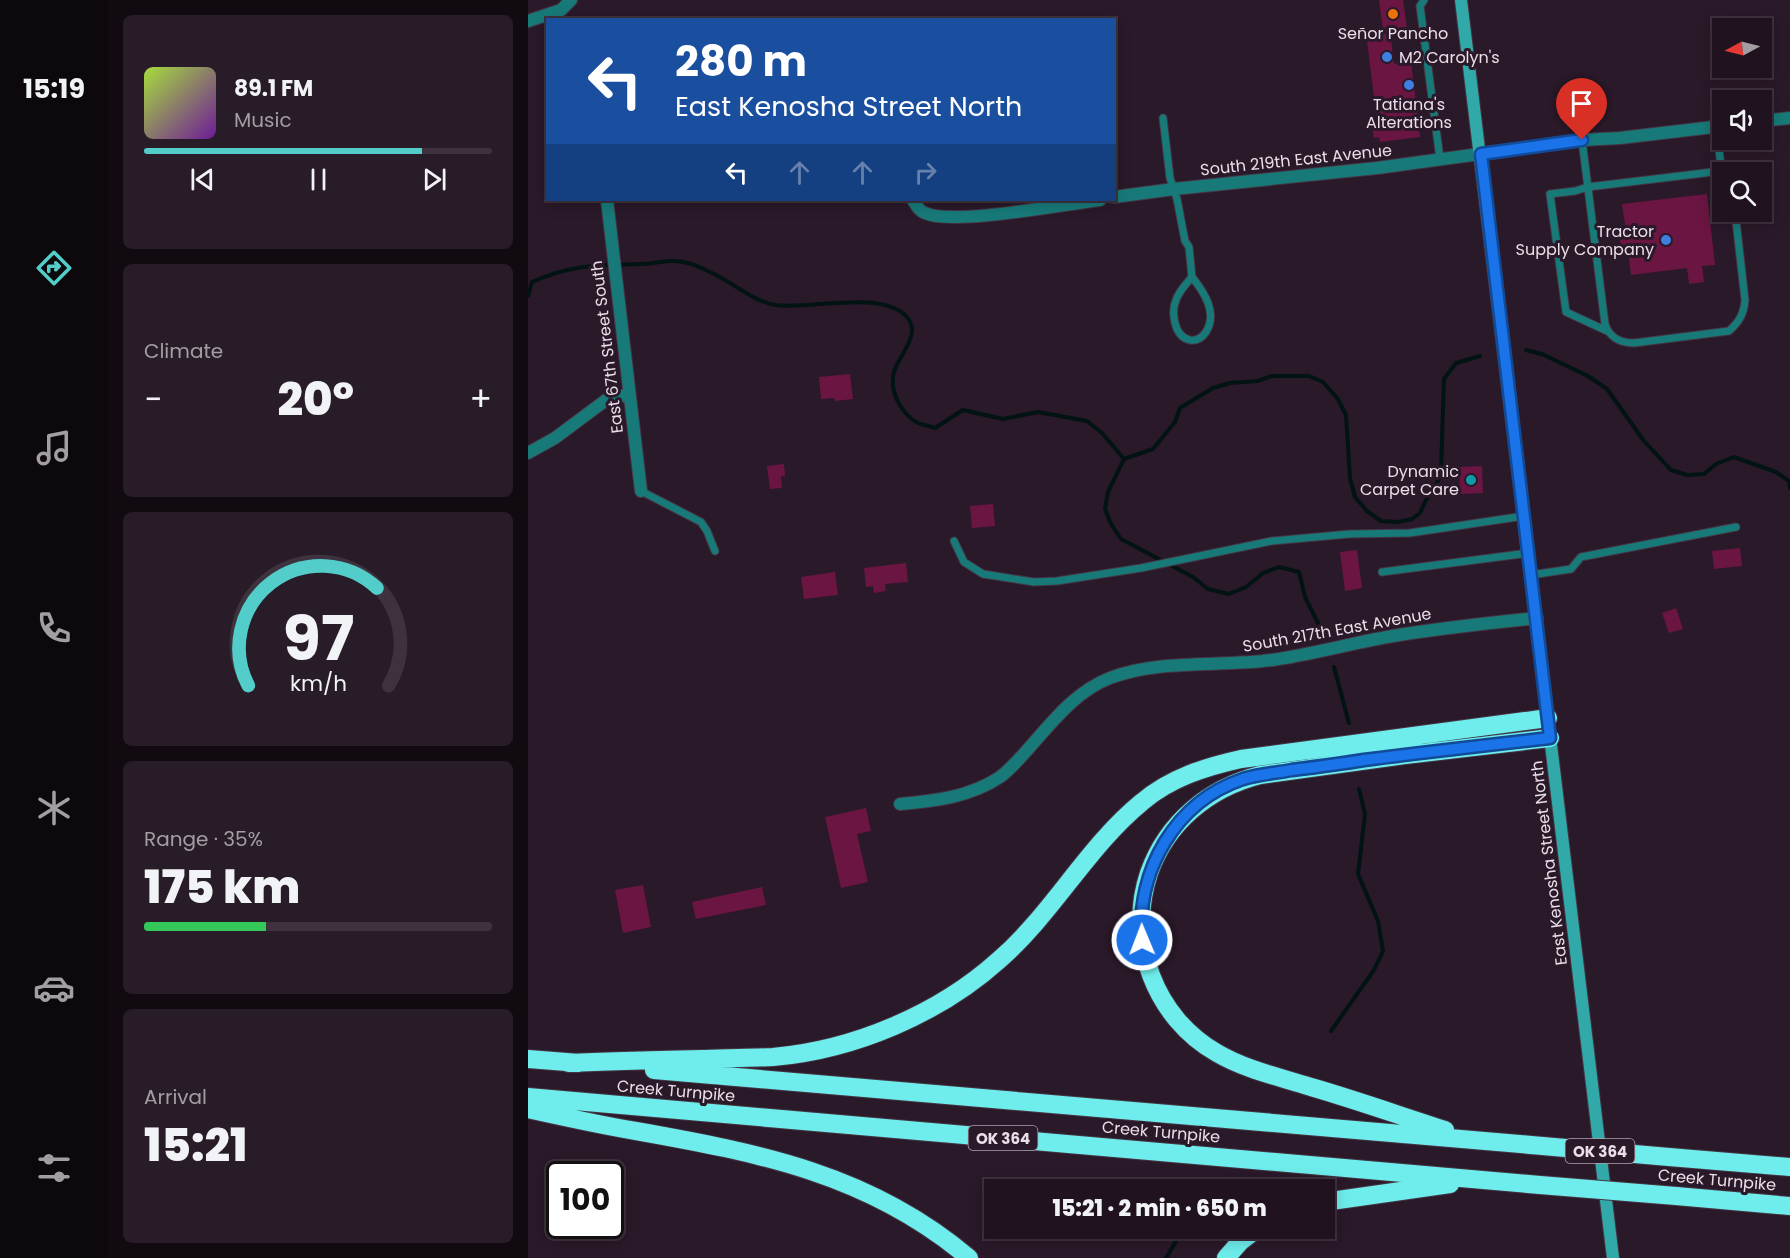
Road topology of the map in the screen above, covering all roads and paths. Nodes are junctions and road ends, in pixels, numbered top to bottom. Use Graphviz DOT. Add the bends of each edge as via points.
graph roads {
  1 [pos="571,0"];
  2 [pos="1424,0"];
  3 [pos="1461,0"];
  4 [pos="563,15"];
  5 [pos="528,21"];
  6 [pos="1163,118"];
  7 [pos="1790,118"];
  8 [pos="1772,120"];
  9 [pos="1712,127"];
  10 [pos="1582,140"];
  11 [pos="1481,154"];
  12 [pos="1440,159"];
  13 [pos="1712,173"];
  14 [pos="1588,187"];
  15 [pos="1174,189"];
  16 [pos="1116,197"];
  17 [pos="607,201"];
  18 [pos="1092,201"];
  19 [pos="917,205"];
  20 [pos="1736,222"];
  21 [pos="1192,277"];
  22 [pos="1607,332"];
  23 [pos="629,394"];
  24 [pos="528,453"];
  25 [pos="641,491"];
  26 [pos="1524,516"];
  27 [pos="1736,527"];
  28 [pos="954,541"];
  29 [pos="714,552"];
  30 [pos="1529,554"];
  31 [pos="1382,572"];
  32 [pos="1531,575"];
  33 [pos="1537,618"];
  34 [pos="1548,718"];
  35 [pos="1550,738"];
  36 [pos="900,804"];
  37 [pos="528,1059"];
  38 [pos="569,1063"];
  39 [pos="528,1097"];
  40 [pos="528,1109"];
  41 [pos="1472,1140"];
  42 [pos="1790,1167"];
  43 [pos="1478,1180"];
  44 [pos="1335,1200"];
  45 [pos="1790,1206"];
  46 [pos="1244,1239"];
  47 [pos="969,1258"];
  48 [pos="1226,1258"];
  49 [pos="1614,1258"];
  1 -- 4 [label="street"];
  2 -- 12 [label="lane" via="1420,6"];
  3 -- 11 [label="main road, East Kenosha Street North"];
  4 -- 5 [label="street"];
  6 -- 15 [label="lane"];
  7 -- 8 [label="street"];
  9 -- 10 [label="street, South 219th East Avenue"];
  10 -- 11 [label="street, South 219th East Avenue"];
  10 -- 14 [label="lane"];
  11 -- 12 [label="street, South 219th East Avenue"];
  11 -- 26 [label="main road, East Kenosha Street North"];
  12 -- 15 [label="street, South 219th East Avenue"];
  13 -- 14 [label="lane"];
  14 -- 22 [label="lane"];
  14 -- 22 [label="lane" via="1550,194 1563,295 1566,312"];
  15 -- 16 [label="street, South 219th East Avenue"];
  15 -- 21 [label="lane"];
  17 -- 23 [label="street, East 67th Street South"];
  18 -- 19 [label="street" via="983,215 935,216"];
  20 -- 22 [label="lane" via="1746,300 1738,324 1729,331 1634,344 1624,343"];
  21 -- 21 [label="lane" via="1176,300 1174,310 1176,328 1186,339 1196,340 1207,331 1211,320 1209,305"];
  23 -- 24 [label="street" via="606,400"];
  23 -- 25 [label="street, East 67th Street South"];
  25 -- 29 [label="lane" via="701,522"];
  26 -- 28 [label="lane" via="1410,533 1272,541 1057,581 1034,582 983,574 964,562"];
  26 -- 30 [label="main road, East Kenosha Street North"];
  27 -- 32 [label="lane" via="1581,557 1571,569"];
  30 -- 31 [label="lane"];
  30 -- 32 [label="main road, East Kenosha Street North"];
  32 -- 33 [label="main road, East Kenosha Street North"];
  33 -- 34 [label="main road, East Kenosha Street North"];
  33 -- 36 [label="street, South 217th East Avenue" via="1413,633 1264,661 1160,667 1126,673 1081,694 1001,776 954,797"];
  34 -- 35 [label="main road, East Kenosha Street North"];
  34 -- 38 [label="highway" via="1241,759 1184,777 1158,790 1126,816 1038,922 998,961 931,1007 866,1036 773,1057"];
  35 -- 41 [label="highway" via="1321,766 1260,775 1229,785 1195,806 1176,826 1153,862 1143,899 1142,940 1153,982 1179,1023 1204,1045 1230,1060"];
  35 -- 49 [label="main road, East Kenosha Street North"];
  37 -- 38 [label="highway, Creek Turnpike / OK 364"];
  38 -- 41 [label="highway, Creek Turnpike / OK 364"];
  39 -- 43 [label="highway, Creek Turnpike / OK 364"];
  40 -- 47 [label="highway" via="725,1147 800,1166 879,1198 938,1233"];
  41 -- 42 [label="highway, Creek Turnpike / OK 364, bridge"];
  43 -- 44 [label="highway"];
  43 -- 45 [label="highway, Creek Turnpike / OK 364, bridge"];
  46 -- 48 [label="highway"];
}
